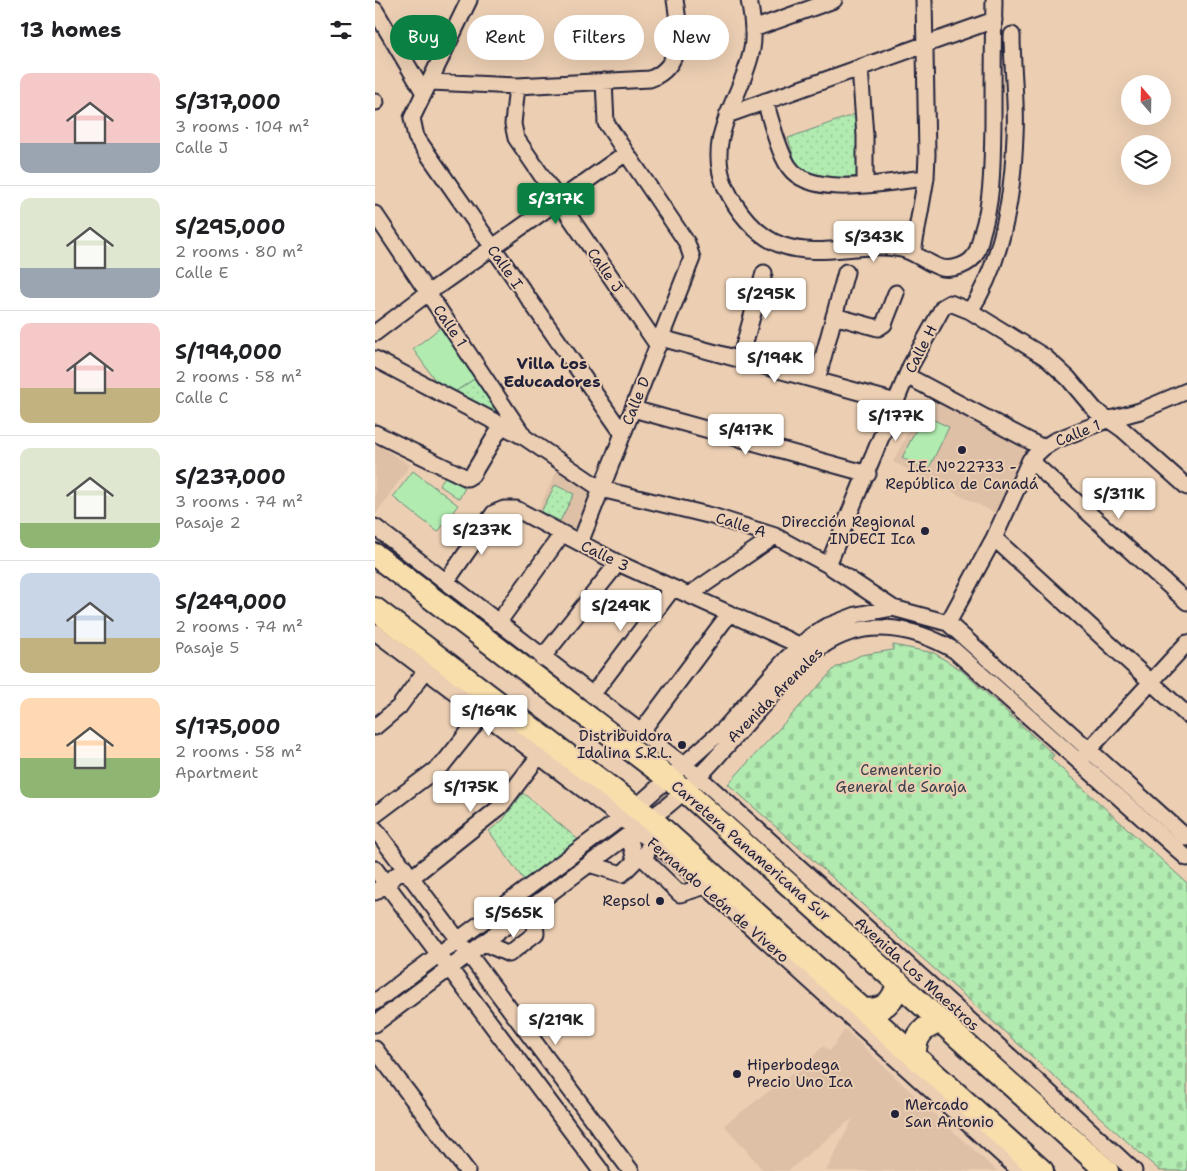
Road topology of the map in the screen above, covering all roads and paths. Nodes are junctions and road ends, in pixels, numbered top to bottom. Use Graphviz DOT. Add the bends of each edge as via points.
graph roads {
  1 [pos="469,0"];
  2 [pos="675,0"];
  3 [pos="749,0"];
  4 [pos="834,0"];
  5 [pos="924,0"];
  6 [pos="994,0"];
  7 [pos="375,10"];
  8 [pos="994,20"];
  9 [pos="753,29"];
  10 [pos="1012,35"];
  11 [pos="924,45"];
  12 [pos="859,68"];
  13 [pos="604,81"];
  14 [pos="517,86"];
  15 [pos="427,87"];
  16 [pos="765,101"];
  17 [pos="727,115"];
  18 [pos="626,153"];
  19 [pos="926,178"];
  20 [pos="865,184"];
  21 [pos="557,201"];
  22 [pos="375,214"];
  23 [pos="491,248"];
  24 [pos="913,252"];
  25 [pos="846,272"];
  26 [pos="764,273"];
  27 [pos="427,293"];
  28 [pos="896,293"];
  29 [pos="969,312"];
  30 [pos="834,316"];
  31 [pos="375,333"];
  32 [pos="659,342"];
  33 [pos="375,359"];
  34 [pos="740,360"];
  35 [pos="907,376"];
  36 [pos="817,380"];
  37 [pos="1187,391"];
  38 [pos="896,402"];
  39 [pos="633,409"];
  40 [pos="1107,420"];
  41 [pos="502,425"];
  42 [pos="375,433"];
  43 [pos="623,434"];
  44 [pos="525,437"];
  45 [pos="1043,448"];
  46 [pos="1031,460"];
  47 [pos="867,474"];
  48 [pos="1187,487"];
  49 [pos="601,489"];
  50 [pos="375,527"];
  51 [pos="562,534"];
  52 [pos="775,536"];
  53 [pos="994,538"];
  54 [pos="580,543"];
  55 [pos="375,555"];
  56 [pos="618,563"];
  57 [pos="829,565"];
  58 [pos="446,582"];
  59 [pos="673,588"];
  60 [pos="689,595"];
  61 [pos="1187,602"];
  62 [pos="893,608"];
  63 [pos="375,609"];
  64 [pos="729,614"];
  65 [pos="498,623"];
  66 [pos="948,623"];
  67 [pos="375,632"];
  68 [pos="1187,643"];
  69 [pos="799,645"];
  70 [pos="542,658"];
  71 [pos="426,670"];
  72 [pos="1151,682"];
  73 [pos="592,695"];
  74 [pos="483,714"];
  75 [pos="1187,715"];
  76 [pos="375,727"];
  77 [pos="641,732"];
  78 [pos="1083,755"];
  79 [pos="539,756"];
  80 [pos="684,778"];
  81 [pos="375,815"];
  82 [pos="637,825"];
  83 [pos="375,828"];
  84 [pos="1187,838"];
  85 [pos="1187,858"];
  86 [pos="639,861"];
  87 [pos="589,864"];
  88 [pos="375,869"];
  89 [pos="407,874"];
  90 [pos="706,886"];
  91 [pos="381,888"];
  92 [pos="533,906"];
  93 [pos="457,940"];
  94 [pos="484,943"];
  95 [pos="439,954"];
  96 [pos="469,954"];
  97 [pos="450,969"];
  98 [pos="897,982"];
  99 [pos="375,1002"];
  100 [pos="863,1009"];
  101 [pos="943,1022"];
  102 [pos="375,1024"];
  103 [pos="375,1049"];
  104 [pos="915,1055"];
  105 [pos="467,1171"];
  106 [pos="601,1171"];
  107 [pos="631,1171"];
  108 [pos="1020,1171"];
  109 [pos="1042,1171"];
  110 [pos="1107,1171"];
  111 [pos="1134,1171"];
  1 -- 15 [label="street, Calle I"];
  2 -- 13 [label="street" via="680,36 672,60 660,75 650,79"];
  3 -- 9 [label="street"];
  4 -- 9 [label="street"];
  5 -- 11 [label="street"];
  6 -- 8 [label="street"];
  7 -- 15 [label="street"];
  8 -- 11 [label="street"];
  8 -- 24 [label="street" via="992,190 976,254 958,268 942,268"];
  9 -- 17 [label="street" via="747,67"];
  10 -- 29 [label="street" via="1015,133 1010,185 997,256 987,282"];
  11 -- 12 [label="street"];
  11 -- 19 [label="street"];
  12 -- 16 [label="street"];
  12 -- 20 [label="street"];
  13 -- 14 [label="street"];
  13 -- 18 [label="street" via="606,124"];
  14 -- 15 [label="street"];
  14 -- 21 [label="street, Calle J" via="513,124 516,138"];
  15 -- 23 [label="street, Calle I" via="413,118 416,137"];
  16 -- 17 [label="street"];
  16 -- 20 [label="street" via="789,167 799,177 812,184"];
  17 -- 24 [label="street" via="719,146 725,185 749,223 769,239 813,252 880,248"];
  18 -- 21 [label="street"];
  18 -- 32 [label="street, Calle D" via="687,243 693,258"];
  19 -- 20 [label="street"];
  19 -- 24 [label="street"];
  21 -- 23 [label="street"];
  21 -- 32 [label="street, Calle J"];
  22 -- 27 [label="street, Calle 1"];
  23 -- 27 [label="street"];
  23 -- 43 [label="street, Calle I"];
  25 -- 30 [label="street"];
  26 -- 34 [label="street"];
  27 -- 31 [label="street"];
  27 -- 44 [label="street, Calle 1"];
  28 -- 30 [label="street" via="884,324 878,328"];
  29 -- 35 [label="street, Calle H" via="950,303 943,307"];
  29 -- 40 [label="street" via="1045,357"];
  30 -- 36 [label="street"];
  32 -- 34 [label="street"];
  32 -- 39 [label="street, Calle D"];
  33 -- 41 [label="street"];
  34 -- 36 [label="street"];
  35 -- 38 [label="street, Calle H"];
  35 -- 45 [label="street"];
  36 -- 38 [label="street"];
  37 -- 40 [label="street, Calle 1" via="1140,411"];
  38 -- 47 [label="street, Calle H"];
  39 -- 43 [label="street, Calle D"];
  39 -- 47 [label="street"];
  40 -- 45 [label="street, Calle 1"];
  40 -- 48 [label="street" via="1122,429"];
  41 -- 42 [label="street" via="472,475 467,478"];
  41 -- 44 [label="street"];
  43 -- 49 [label="street, Calle D"];
  44 -- 49 [label="street"];
  45 -- 46 [label="street, Calle 1"];
  46 -- 53 [label="street, Calle 1"];
  46 -- 61 [label="street"];
  47 -- 57 [label="street, Calle H"];
  49 -- 52 [label="street, Calle A" via="712,516"];
  49 -- 54 [label="street, Calle D"];
  50 -- 58 [label="street, Carretera Panamericana Sur"];
  51 -- 54 [label="street, Calle 3"];
  51 -- 58 [label="street, Calle 3" via="516,509 494,513"];
  51 -- 65 [label="street"];
  52 -- 57 [label="street, Calle A"];
  52 -- 60 [label="street"];
  53 -- 66 [label="street, Calle 1"];
  53 -- 72 [label="street"];
  54 -- 56 [label="street, Calle 3"];
  55 -- 80 [label="highway, Carretera Panamericana Sur"];
  56 -- 59 [label="street, Calle 3"];
  56 -- 70 [label="street"];
  57 -- 62 [label="street, Calle A"];
  58 -- 65 [label="street, Carretera Panamericana Sur"];
  59 -- 60 [label="street, Calle 3"];
  59 -- 73 [label="street"];
  60 -- 64 [label="street, Calle 3"];
  62 -- 66 [label="street, Avenida Arenales"];
  62 -- 69 [label="street, Avenida Arenales" via="862,613 833,624"];
  63 -- 82 [label="highway"];
  64 -- 69 [label="street, Calle 3"];
  64 -- 77 [label="street"];
  65 -- 70 [label="street, Carretera Panamericana Sur"];
  66 -- 78 [label="street, Avenida Arenales"];
  67 -- 71 [label="street, Fernando León de Vivero"];
  68 -- 72 [label="street"];
  69 -- 80 [label="street, Avenida Arenales"];
  70 -- 73 [label="street, Carretera Panamericana Sur"];
  71 -- 74 [label="street, Fernando León de Vivero"];
  71 -- 76 [label="street" via="399,706"];
  72 -- 75 [label="street"];
  72 -- 78 [label="street"];
  73 -- 77 [label="street, Carretera Panamericana Sur"];
  74 -- 79 [label="street, Fernando León de Vivero"];
  74 -- 81 [label="street" via="443,764"];
  77 -- 80 [label="street, Carretera Panamericana Sur"];
  78 -- 80 [label="street, Avenida Arenales" via="954,650 919,633 875,628 840,637 811,655 734,735"];
  78 -- 84 [label="street, Avenida Arenales"];
  78 -- 85 [label="street, Avenida Arenales"];
  79 -- 82 [label="street, Fernando León de Vivero"];
  79 -- 89 [label="street" via="500,807"];
  80 -- 82 [label="street, Avenida Arenales"];
  80 -- 98 [label="highway, Carretera Panamericana Sur"];
  80 -- 111 [label="street, Avenida Los Maestros"];
  82 -- 86 [label="street"];
  82 -- 86 [label="street"];
  82 -- 87 [label="street, Avenida Arenales"];
  82 -- 90 [label="street, Fernando León de Vivero"];
  82 -- 93 [label="street, Avenida Arenales"];
  82 -- 100 [label="highway"];
  83 -- 89 [label="street"];
  86 -- 87 [label="street" via="622,874"];
  86 -- 90 [label="street" via="680,894"];
  87 -- 92 [label="street, Avenida Arenales"];
  88 -- 91 [label="street"];
  89 -- 91 [label="street"];
  89 -- 93 [label="street"];
  90 -- 108 [label="street, Fernando León de Vivero"];
  91 -- 95 [label="street"];
  92 -- 94 [label="street, Avenida Arenales"];
  92 -- 94 [label="street" via="536,933 509,954"];
  93 -- 95 [label="street, Avenida Arenales"];
  93 -- 96 [label="street"];
  94 -- 96 [label="street, Avenida Arenales"];
  95 -- 97 [label="street"];
  95 -- 99 [label="street, Avenida Arenales"];
  96 -- 97 [label="street, Avenida Arenales"];
  96 -- 107 [label="street"];
  97 -- 102 [label="street, Avenida Arenales"];
  97 -- 106 [label="street"];
  98 -- 100 [label="highway" via="897,990 889,1002 877,1009"];
  98 -- 101 [label="highway, Carretera Panamericana Sur"];
  100 -- 104 [label="highway"];
  101 -- 104 [label="highway" via="927,1026 921,1032"];
  101 -- 110 [label="highway, Carretera Panamericana Sur"];
  103 -- 105 [label="street"];
  104 -- 109 [label="highway"];
}
